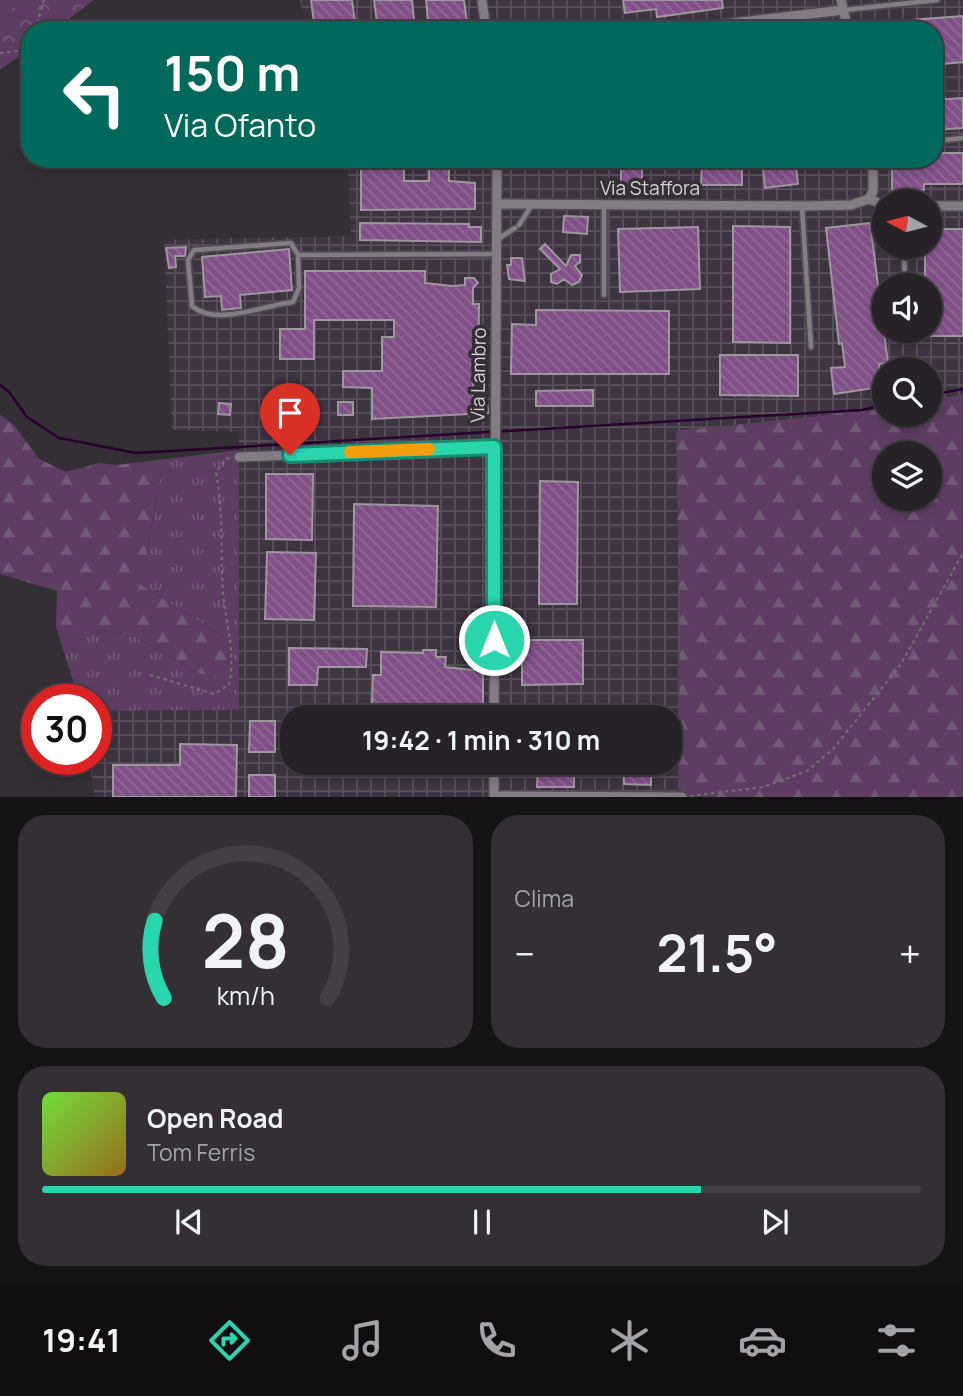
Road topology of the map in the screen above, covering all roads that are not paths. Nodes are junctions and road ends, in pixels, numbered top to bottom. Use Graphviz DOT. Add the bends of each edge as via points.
graph roads {
  1 [pos="482,0"];
  2 [pos="937,0"];
  3 [pos="917,1"];
  4 [pos="842,5"];
  5 [pos="485,21"];
  6 [pos="734,21"];
  7 [pos="963,138"];
  8 [pos="943,140"];
  9 [pos="497,168"];
  10 [pos="873,168"];
  11 [pos="869,199"];
  12 [pos="872,200"];
  13 [pos="497,204"];
  14 [pos="532,204"];
  15 [pos="604,205"];
  16 [pos="942,205"];
  17 [pos="802,206"];
  18 [pos="963,206"];
  19 [pos="497,240"];
  20 [pos="496,254"];
  21 [pos="298,255"];
  22 [pos="604,295"];
  23 [pos="811,348"];
  24 [pos="494,444"];
  25 [pos="239,457"];
  26 [pos="494,705"];
  27 [pos="494,775"];
  28 [pos="494,797"];
  29 [pos="682,797"];
  1 -- 5 [label="street"];
  2 -- 3 [label="lane"];
  3 -- 4 [label="lane"];
  4 -- 6 [label="street"];
  7 -- 8 [label="lane"];
  9 -- 13 [label="street, Via Lambro"];
  10 -- 11 [label="street"];
  11 -- 12 [label="street"];
  11 -- 17 [label="street, Via Staffora" via="851,205"];
  13 -- 14 [label="street, Via Staffora"];
  13 -- 19 [label="street, Via Lambro"];
  14 -- 15 [label="street, Via Staffora"];
  14 -- 19 [label="lane" via="517,226"];
  15 -- 17 [label="street, Via Staffora"];
  15 -- 22 [label="lane"];
  16 -- 18 [label="street"];
  17 -- 23 [label="lane"];
  19 -- 20 [label="street, Via Lambro"];
  20 -- 21 [label="lane"];
  20 -- 24 [label="street, Via Lambro"];
  21 -- 21 [label="lane" via="291,243 194,250 188,260 192,306 200,312 228,314 293,302 299,288"];
  24 -- 25 [label="street"];
  24 -- 26 [label="street, Via Lambro"];
  27 -- 28 [label="street"];
  28 -- 29 [label="street"];
}
